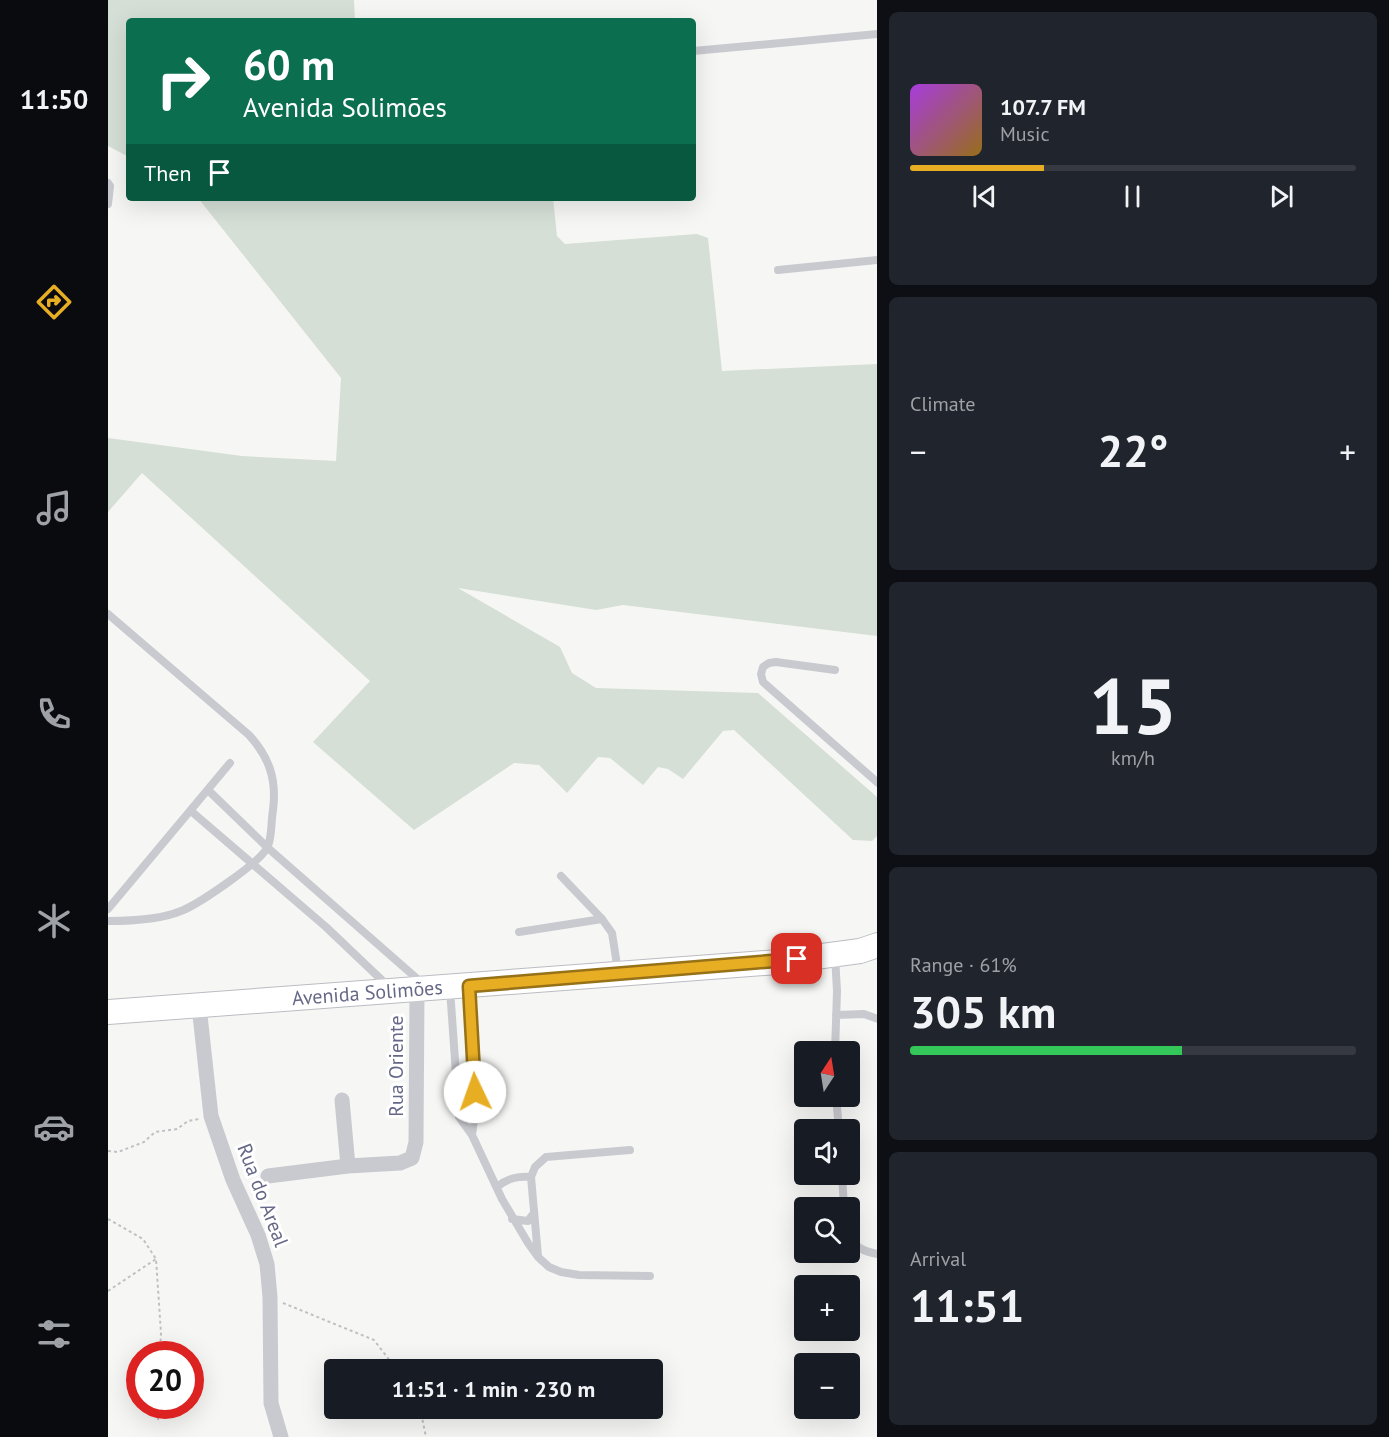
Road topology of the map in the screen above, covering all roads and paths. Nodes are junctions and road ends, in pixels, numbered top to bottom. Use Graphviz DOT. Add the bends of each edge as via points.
graph roads {
  1 [pos="877,34"];
  2 [pos="696,51"];
  3 [pos="108,183"];
  4 [pos="108,204"];
  5 [pos="877,260"];
  6 [pos="778,270"];
  7 [pos="108,614"];
  8 [pos="835,670"];
  9 [pos="231,763"];
  10 [pos="877,782"];
  11 [pos="208,790"];
  12 [pos="191,811"];
  13 [pos="268,848"];
  14 [pos="253,864"];
  15 [pos="561,876"];
  16 [pos="108,909"];
  17 [pos="602,919"];
  18 [pos="108,921"];
  19 [pos="519,932"];
  20 [pos="872,950"];
  21 [pos="835,954"];
  22 [pos="618,973"];
  23 [pos="431,988"];
  24 [pos="199,1005"];
  25 [pos="108,1012"];
  26 [pos="836,1015"];
  27 [pos="877,1019"];
  28 [pos="835,1041"];
  29 [pos="342,1100"];
  30 [pos="211,1116"];
  31 [pos="472,1135"];
  32 [pos="630,1150"];
  33 [pos="108,1151"];
  34 [pos="348,1166"];
  35 [pos="268,1176"];
  36 [pos="531,1177"];
  37 [pos="497,1187"];
  38 [pos="534,1213"];
  39 [pos="108,1219"];
  40 [pos="512,1219"];
  41 [pos="860,1248"];
  42 [pos="877,1254"];
  43 [pos="538,1257"];
  44 [pos="156,1259"];
  45 [pos="650,1276"];
  46 [pos="108,1292"];
  47 [pos="270,1298"];
  48 [pos="161,1341"];
  49 [pos="389,1359"];
  50 [pos="422,1419"];
  51 [pos="281,1437"];
  52 [pos="426,1437"];
  1 -- 2 [label="lane"];
  3 -- 4 [label="lane"];
  5 -- 6 [label="lane"];
  7 -- 13 [label="lane" via="259,746 270,766 273,783"];
  8 -- 10 [label="lane" via="776,662 763,667 761,674 764,682"];
  9 -- 11 [label="lane"];
  11 -- 12 [label="lane"];
  11 -- 13 [label="lane"];
  12 -- 14 [label="lane"];
  12 -- 16 [label="lane"];
  13 -- 14 [label="lane"];
  13 -- 23 [label="lane"];
  14 -- 18 [label="lane" via="182,911"];
  14 -- 23 [label="lane" via="326,927"];
  15 -- 17 [label="lane"];
  17 -- 19 [label="lane"];
  17 -- 22 [label="lane" via="612,933"];
  20 -- 21 [label="main road, Avenida Solimões"];
  21 -- 22 [label="main road, Avenida Solimões"];
  21 -- 26 [label="lane"];
  22 -- 23 [label="main road, Avenida Solimões"];
  23 -- 24 [label="main road, Avenida Solimões"];
  23 -- 31 [label="lane" via="459,1117"];
  23 -- 31 [label="lane" via="476,1113"];
  23 -- 34 [label="street, Rua Oriente" via="412,1158 389,1164"];
  24 -- 25 [label="main road, Avenida Solimões"];
  24 -- 30 [label="street, Rua do Areal"];
  26 -- 27 [label="lane" via="864,1014"];
  26 -- 28 [label="lane"];
  29 -- 34 [label="street"];
  30 -- 33 [label="path" via="188,1121 177,1129 155,1132 144,1142 118,1152"];
  30 -- 47 [label="street, Rua do Areal" via="262,1247"];
  31 -- 37 [label="lane"];
  32 -- 36 [label="lane" via="546,1156"];
  34 -- 35 [label="street"];
  36 -- 37 [label="lane" via="518,1176"];
  36 -- 38 [label="lane"];
  37 -- 40 [label="lane"];
  38 -- 40 [label="lane" via="528,1221"];
  38 -- 43 [label="lane"];
  39 -- 44 [label="path" via="143,1239"];
  40 -- 43 [label="lane"];
  41 -- 42 [label="lane"];
  43 -- 45 [label="lane" via="561,1272"];
  44 -- 46 [label="path"];
  44 -- 48 [label="path"];
  47 -- 49 [label="path" via="374,1340"];
  47 -- 51 [label="street, Rua do Areal" via="271,1403"];
  50 -- 52 [label="path"];
}
